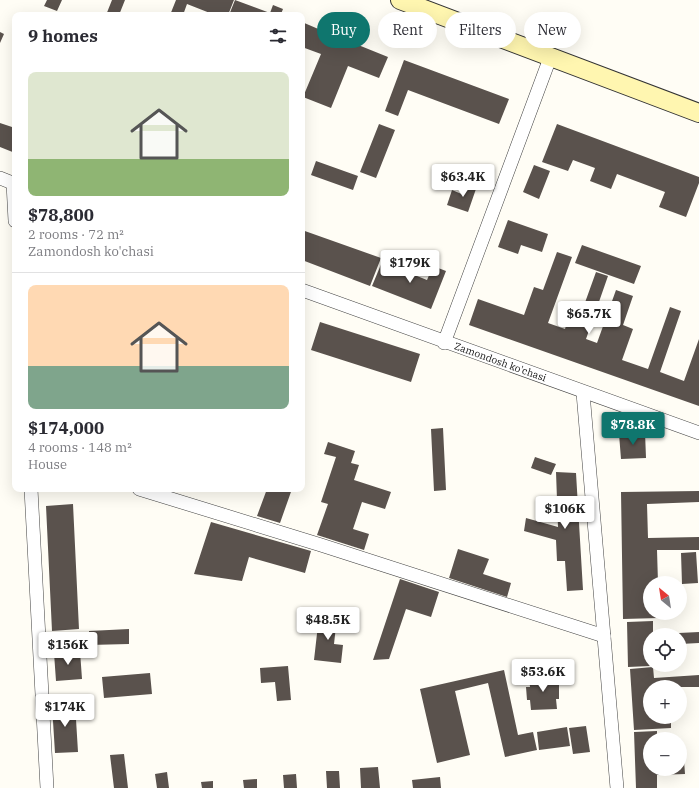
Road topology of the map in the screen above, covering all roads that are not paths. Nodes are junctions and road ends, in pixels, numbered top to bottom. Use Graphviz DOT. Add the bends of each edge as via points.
graph roads {
  1 [pos="400,0"];
  2 [pos="550,58"];
  3 [pos="699,113"];
  4 [pos="0,178"];
  5 [pos="12,183"];
  6 [pos="305,291"];
  7 [pos="444,343"];
  8 [pos="583,393"];
  9 [pos="699,433"];
  10 [pos="31,492"];
  11 [pos="147,492"];
  12 [pos="604,636"];
  13 [pos="46,788"];
  14 [pos="617,788"];
  1 -- 2 [label="main road"];
  2 -- 3 [label="main road"];
  2 -- 7 [label="street"];
  4 -- 5 [label="street"];
  6 -- 7 [label="street, Zamondosh ko'chasi"];
  7 -- 8 [label="street, Zamondosh ko'chasi"];
  8 -- 9 [label="street, Zamondosh ko'chasi"];
  8 -- 12 [label="street"];
  10 -- 13 [label="street"];
  11 -- 12 [label="street"];
  12 -- 14 [label="street"];
}
